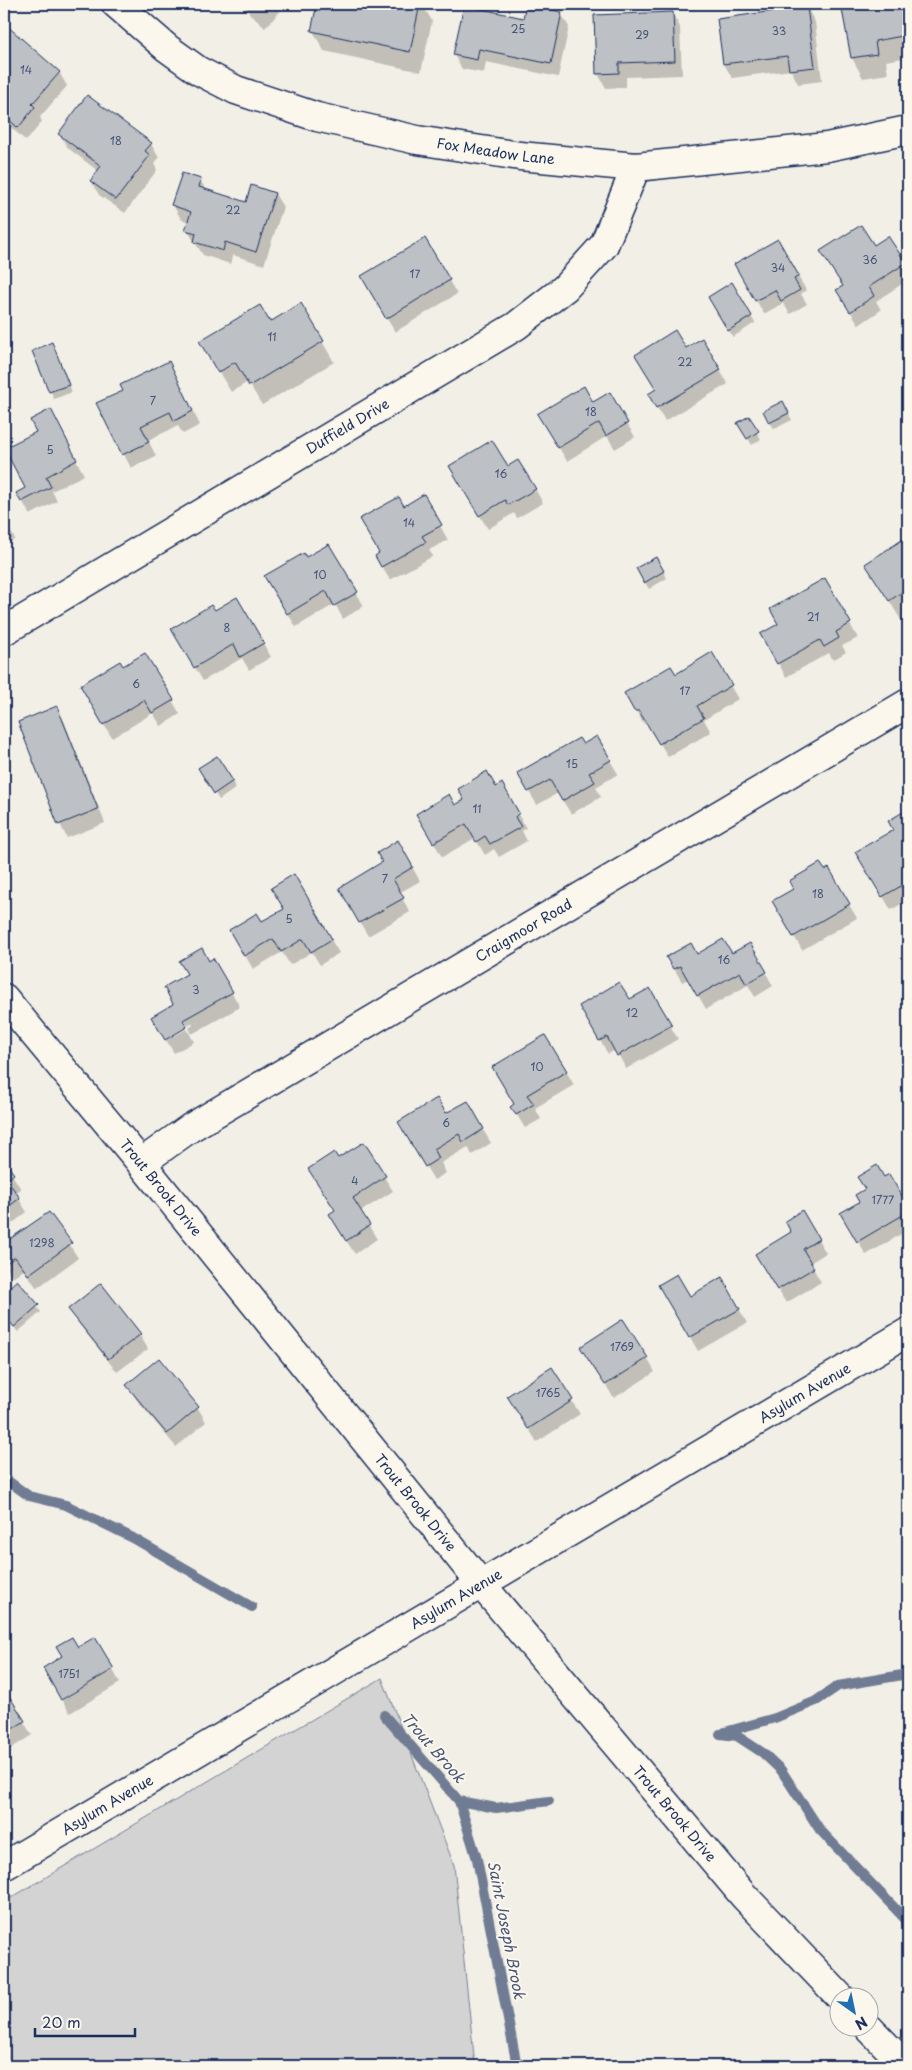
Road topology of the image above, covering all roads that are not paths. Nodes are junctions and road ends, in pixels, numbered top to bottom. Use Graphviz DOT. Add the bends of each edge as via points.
graph roads {
  1 [pos="116,4"];
  2 [pos="908,130"];
  3 [pos="636,167"];
  4 [pos="4,631"];
  5 [pos="908,703"];
  6 [pos="4,998"];
  7 [pos="141,1163"];
  8 [pos="908,1332"];
  9 [pos="481,1584"];
  10 [pos="4,1866"];
  11 [pos="831,1988"];
  12 [pos="879,2038"];
  13 [pos="906,2066"];
  1 -- 3 [label="street, Fox Meadow Lane" via="199,71 236,90 317,117 436,143 520,156"];
  2 -- 3 [label="street, Fox Meadow Lane" via="827,147"];
  3 -- 4 [label="street, Duffield Drive" via="604,245 565,288 516,326"];
  5 -- 7 [label="street, Craigmoor Road" via="190,1128"];
  6 -- 7 [label="street, Trout Brook Drive"];
  7 -- 9 [label="street, Trout Brook Drive"];
  8 -- 9 [label="street, Asylum Avenue"];
  9 -- 10 [label="street, Asylum Avenue"];
  9 -- 11 [label="street, Trout Brook Drive" via="743,1895"];
  12 -- 13 [label="street"];
}
